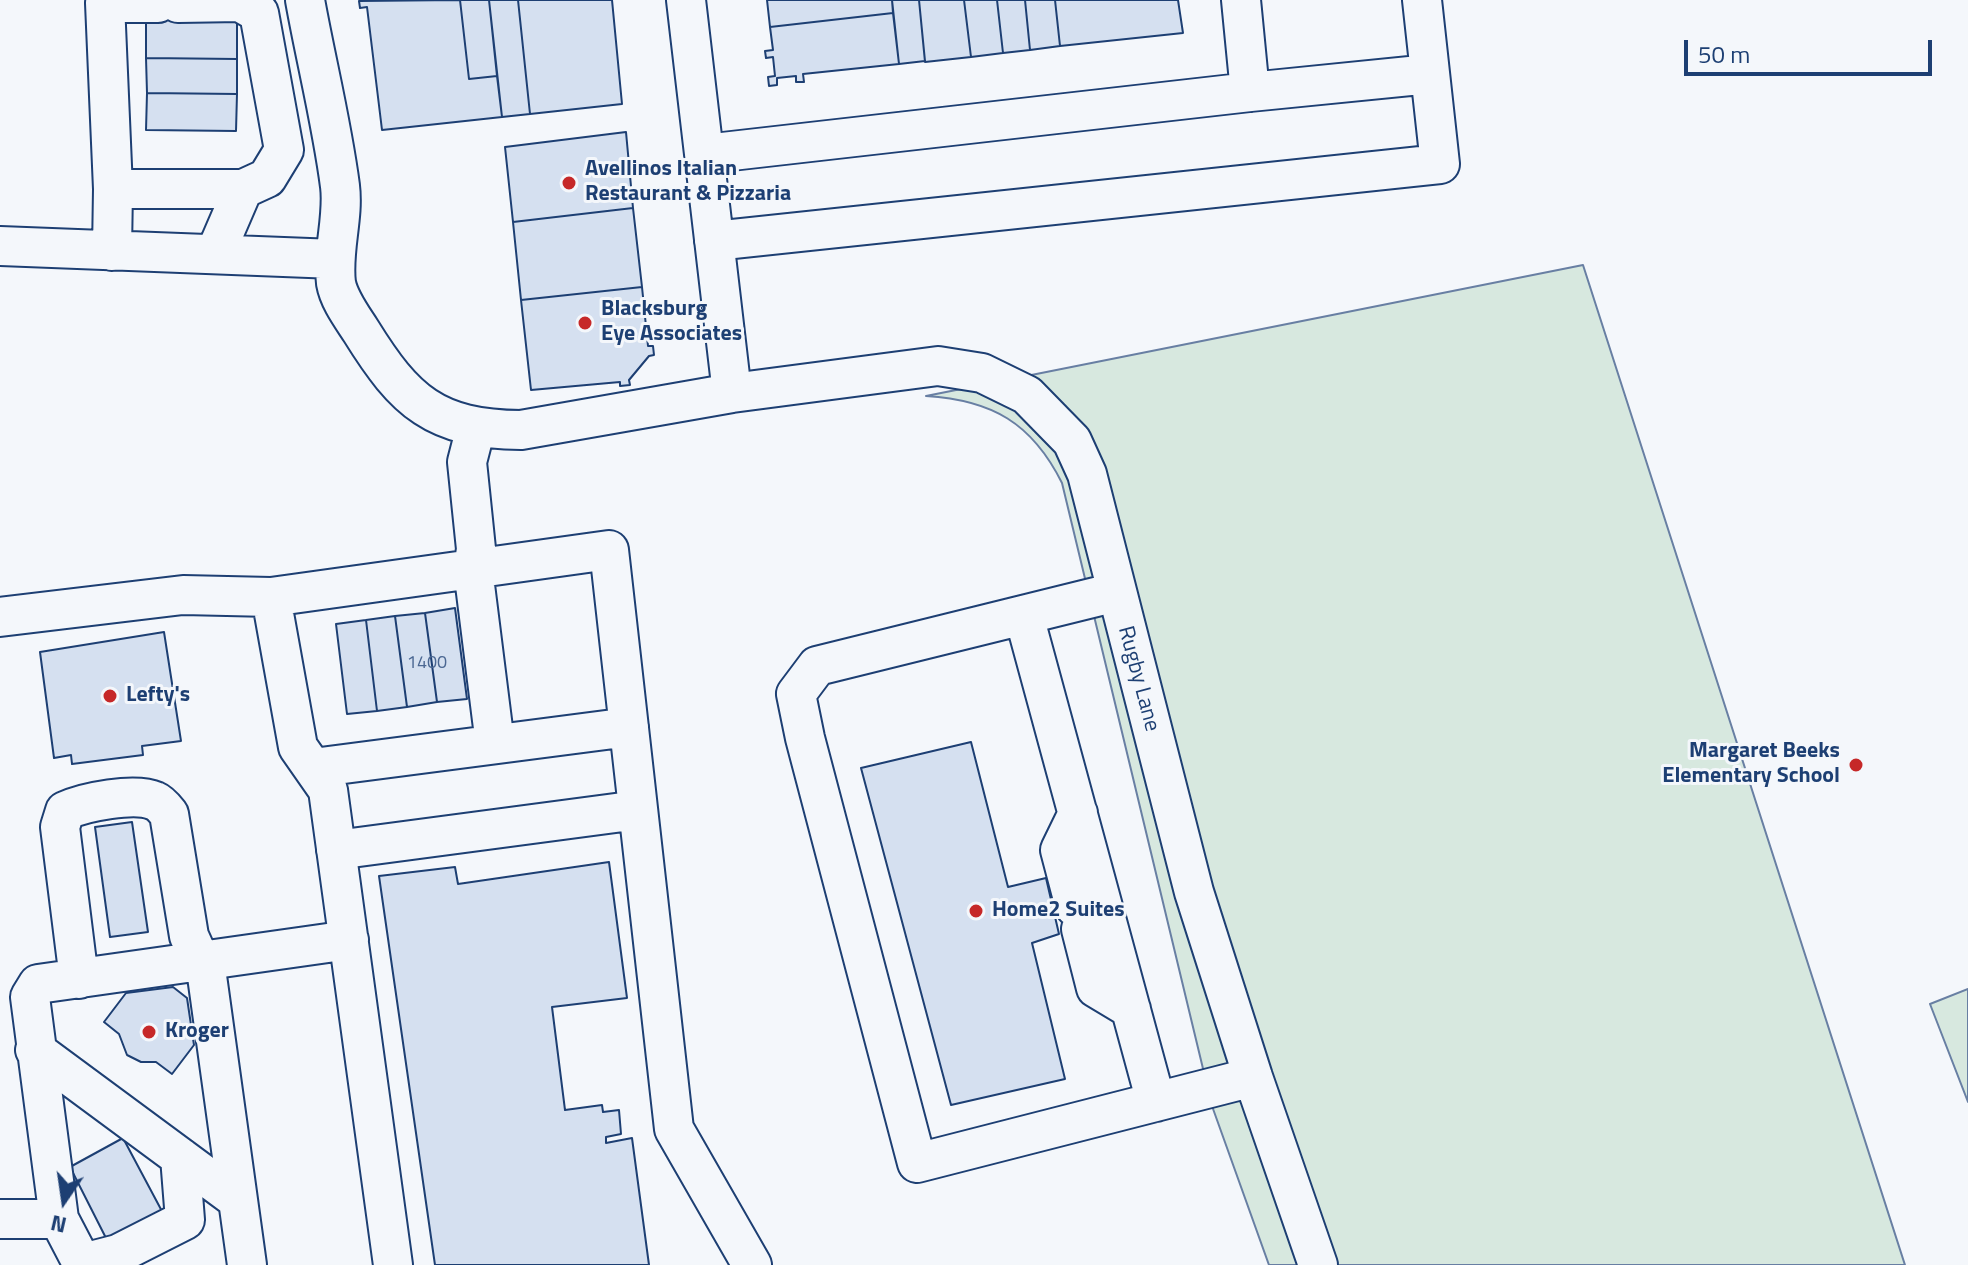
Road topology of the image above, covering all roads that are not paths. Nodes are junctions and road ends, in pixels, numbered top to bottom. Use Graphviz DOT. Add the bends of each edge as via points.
graph roads {
  1 [pos="305,0"];
  2 [pos="686,0"];
  3 [pos="1241,0"];
  4 [pos="1422,0"];
  5 [pos="1430,74"];
  6 [pos="1250,92"];
  7 [pos="705,154"];
  8 [pos="113,189"];
  9 [pos="243,189"];
  10 [pos="714,241"];
  11 [pos="0,246"];
  12 [pos="112,251"];
  13 [pos="215,254"];
  14 [pos="335,259"];
  15 [pos="732,393"];
  16 [pos="476,427"];
  17 [pos="473,569"];
  18 [pos="1116,592"];
  19 [pos="271,597"];
  20 [pos="1024,616"];
  21 [pos="0,617"];
  22 [pos="629,727"];
  23 [pos="495,744"];
  24 [pos="313,768"];
  25 [pos="638,810"];
  26 [pos="1078,813"];
  27 [pos="336,850"];
  28 [pos="349,940"];
  29 [pos="201,961"];
  30 [pos="79,979"];
  31 [pos="15,998"];
  32 [pos="1131,1009"];
  33 [pos="35,1050"];
  34 [pos="1253,1077"];
  35 [pos="1156,1102"];
  36 [pos="180,1157"];
  37 [pos="238,1200"];
  38 [pos="0,1219"];
  39 [pos="59,1219"];
  40 [pos="83,1264"];
  41 [pos="385,1264"];
  42 [pos="247,1265"];
  43 [pos="752,1265"];
  44 [pos="1318,1265"];
  1 -- 14 [label="street, Rugby Lane" via="340,189"];
  2 -- 7 [label="street"];
  3 -- 6 [label="street"];
  4 -- 5 [label="street"];
  5 -- 6 [label="street"];
  5 -- 10 [label="street" via="1440,164"];
  6 -- 7 [label="street"];
  7 -- 10 [label="street"];
  8 -- 9 [label="street"];
  8 -- 9 [label="street" via="105,3 240,2 259,13 284,150 267,178"];
  8 -- 12 [label="street"];
  9 -- 13 [label="street"];
  10 -- 15 [label="street"];
  11 -- 12 [label="street"];
  12 -- 13 [label="street"];
  13 -- 14 [label="street"];
  14 -- 16 [label="street, Rugby Lane" via="336,286 344,303 394,380 435,414"];
  15 -- 16 [label="street, Rugby Lane" via="521,430"];
  15 -- 18 [label="street, Rugby Lane" via="938,366 982,373 1027,395 1072,441 1087,474"];
  16 -- 17 [label="street" via="467,462 476,549"];
  17 -- 19 [label="street"];
  17 -- 22 [label="street" via="609,550"];
  17 -- 23 [label="street"];
  18 -- 20 [label="street"];
  18 -- 34 [label="street, Rugby Lane" via="1194,892"];
  19 -- 21 [label="street" via="183,595"];
  19 -- 24 [label="street" via="298,747"];
  20 -- 26 [label="street"];
  20 -- 35 [label="street" via="817,666 796,694 917,1163"];
  22 -- 23 [label="street"];
  22 -- 25 [label="street"];
  23 -- 24 [label="street"];
  24 -- 27 [label="street" via="328,790"];
  25 -- 27 [label="street"];
  25 -- 43 [label="street" via="674,1129"];
  26 -- 32 [label="street"];
  26 -- 32 [label="street" via="1060,850 1096,988"];
  27 -- 28 [label="street"];
  28 -- 29 [label="street"];
  28 -- 41 [label="street"];
  29 -- 30 [label="street"];
  29 -- 30 [label="street" via="189,936 169,814 156,801 138,797 78,804 65,811 60,827"];
  29 -- 37 [label="street"];
  30 -- 31 [label="street" via="38,984"];
  31 -- 33 [label="street"];
  32 -- 35 [label="street"];
  33 -- 36 [label="street"];
  33 -- 39 [label="street"];
  34 -- 35 [label="street"];
  34 -- 44 [label="street, Rugby Lane"];
  36 -- 37 [label="street"];
  36 -- 40 [label="street" via="185,1220 118,1254"];
  37 -- 42 [label="street"];
  38 -- 39 [label="street"];
  39 -- 40 [label="street"];
}
